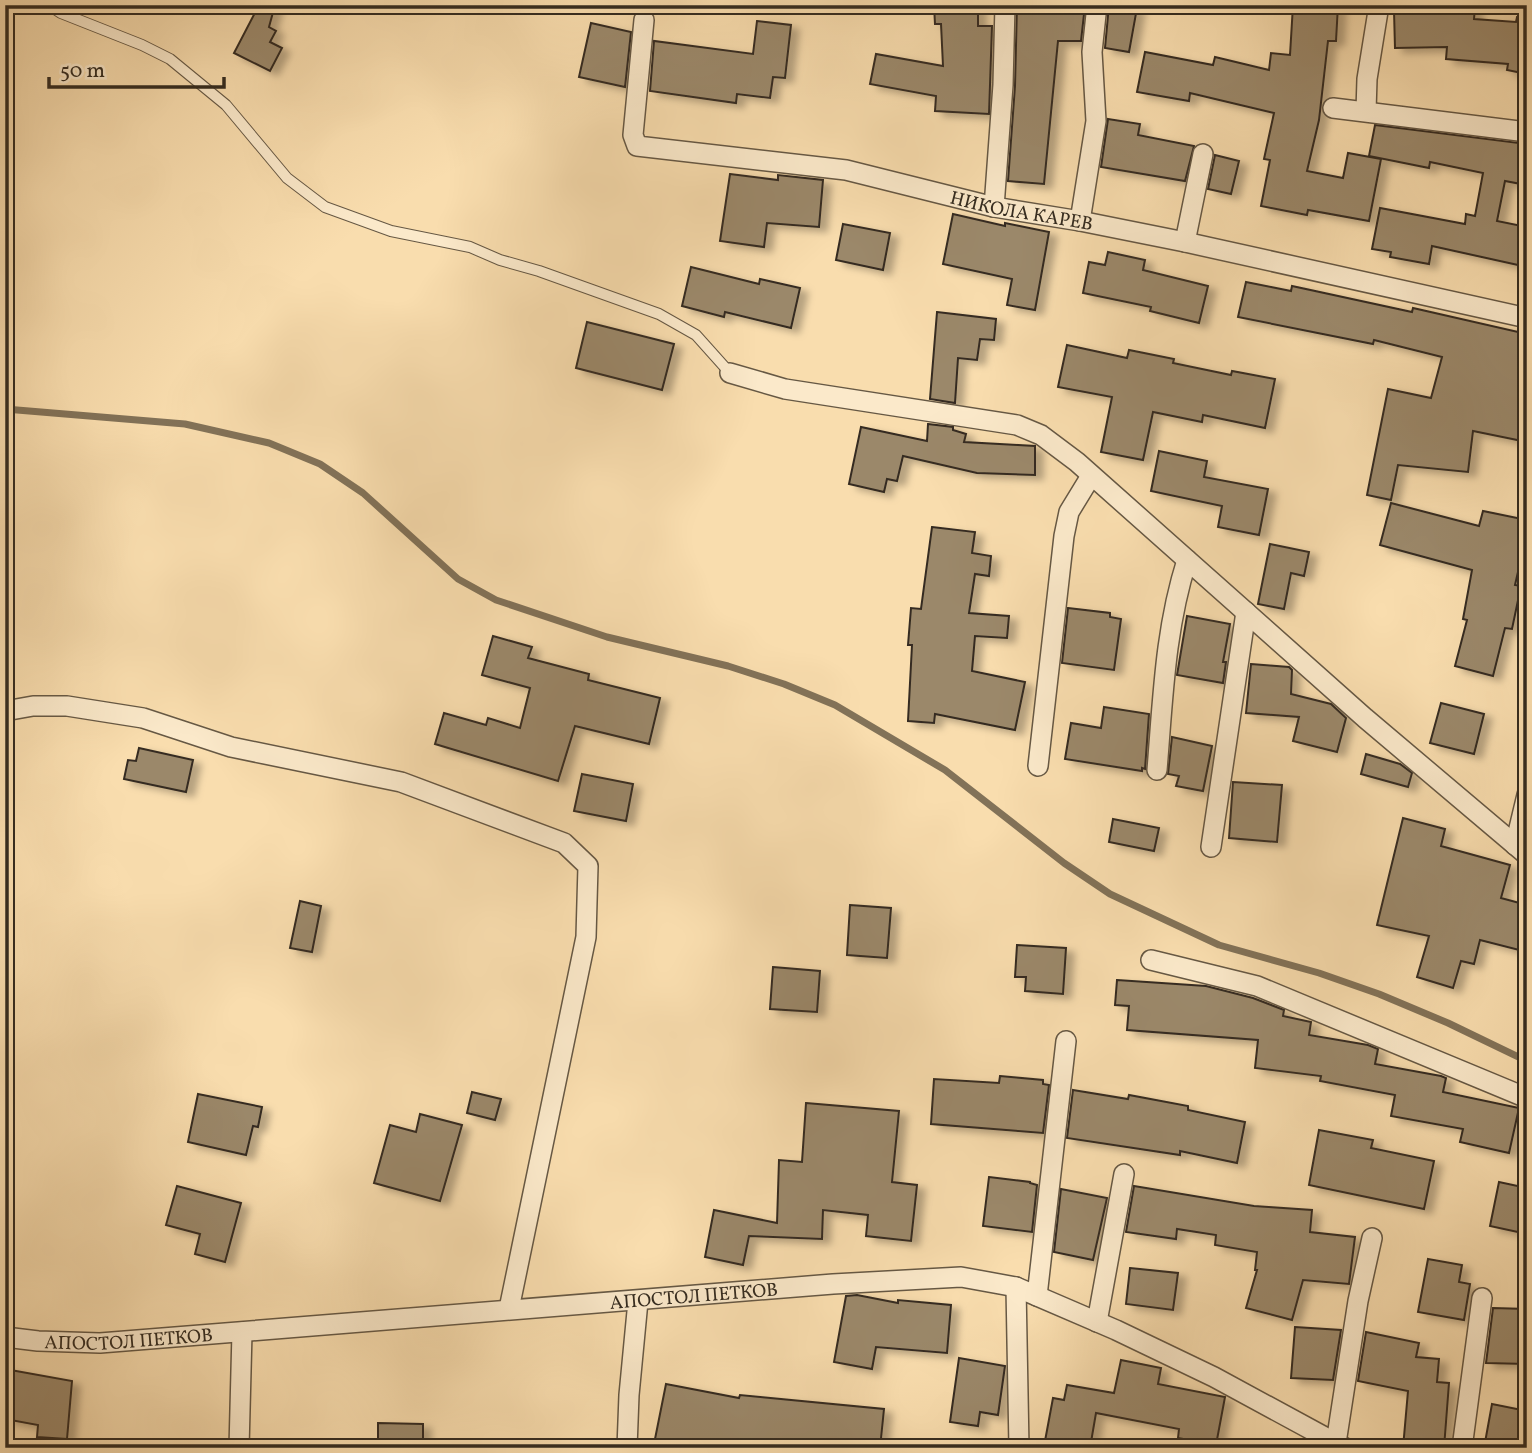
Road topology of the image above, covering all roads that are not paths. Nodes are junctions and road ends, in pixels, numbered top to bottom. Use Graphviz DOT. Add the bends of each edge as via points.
graph roads {
  1 [pos="49,5"];
  2 [pos="1005,5"];
  3 [pos="1097,5"];
  4 [pos="1379,5"];
  5 [pos="644,20"];
  6 [pos="1333,108"];
  7 [pos="1366,111"];
  8 [pos="1527,132"];
  9 [pos="1203,154"];
  10 [pos="994,207"];
  11 [pos="1080,221"];
  12 [pos="1185,242"];
  13 [pos="1527,318"];
  14 [pos="730,373"];
  15 [pos="1091,476"];
  16 [pos="1187,560"];
  17 [pos="1247,612"];
  18 [pos="5,711"];
  19 [pos="1038,766"];
  20 [pos="1157,770"];
  21 [pos="1527,795"];
  22 [pos="1211,847"];
  23 [pos="1521,850"];
  24 [pos="1151,960"];
  25 [pos="1066,1041"];
  26 [pos="1527,1098"];
  27 [pos="1124,1174"];
  28 [pos="1372,1238"];
  29 [pos="1016,1287"];
  30 [pos="1037,1296"];
  31 [pos="1482,1298"];
  32 [pos="638,1301"];
  33 [pos="509,1309"];
  34 [pos="1097,1322"];
  35 [pos="242,1332"];
  36 [pos="5,1337"];
  37 [pos="1340,1445"];
  38 [pos="239,1448"];
  39 [pos="627,1448"];
  40 [pos="1019,1448"];
  41 [pos="1462,1448"];
  1 -- 14 [label="lane" via="170,59 226,105 286,178 325,207 391,231 470,247 659,314 696,335"];
  2 -- 10 [label="street"];
  3 -- 11 [label="street" via="1092,52 1096,121"];
  4 -- 7 [label="street"];
  5 -- 10 [label="street, НИКОЛА КАРЕВ" via="633,135 637,146 846,170"];
  6 -- 7 [label="street"];
  7 -- 8 [label="street"];
  9 -- 12 [label="street"];
  10 -- 11 [label="street, НИКОЛА КАРЕВ"];
  11 -- 12 [label="street, НИКОЛА КАРЕВ"];
  12 -- 13 [label="street, НИКОЛА КАРЕВ"];
  14 -- 15 [label="street" via="785,389 1017,425 1041,435"];
  15 -- 16 [label="street"];
  15 -- 19 [label="street" via="1069,512"];
  16 -- 17 [label="street"];
  16 -- 20 [label="street" via="1167,645"];
  17 -- 22 [label="street"];
  17 -- 23 [label="street"];
  18 -- 33 [label="street" via="67,706 143,718 231,747 401,782 564,843 588,866 586,937"];
  21 -- 23 [label="street"];
  24 -- 26 [label="street" via="1256,986"];
  25 -- 30 [label="street"];
  27 -- 34 [label="street"];
  28 -- 37 [label="street" via="1358,1301"];
  29 -- 30 [label="street, АПОСТОЛ ПЕТКОВ"];
  29 -- 32 [label="street, АПОСТОЛ ПЕТКОВ" via="961,1277 925,1278"];
  29 -- 40 [label="street"];
  30 -- 34 [label="street, АПОСТОЛ ПЕТКОВ"];
  31 -- 41 [label="street"];
  32 -- 33 [label="street, АПОСТОЛ ПЕТКОВ"];
  32 -- 39 [label="street"];
  33 -- 35 [label="street, АПОСТОЛ ПЕТКОВ"];
  34 -- 37 [label="street, АПОСТОЛ ПЕТКОВ" via="1214,1377"];
  35 -- 36 [label="street, АПОСТОЛ ПЕТКОВ" via="100,1343"];
  35 -- 38 [label="street"];
}
